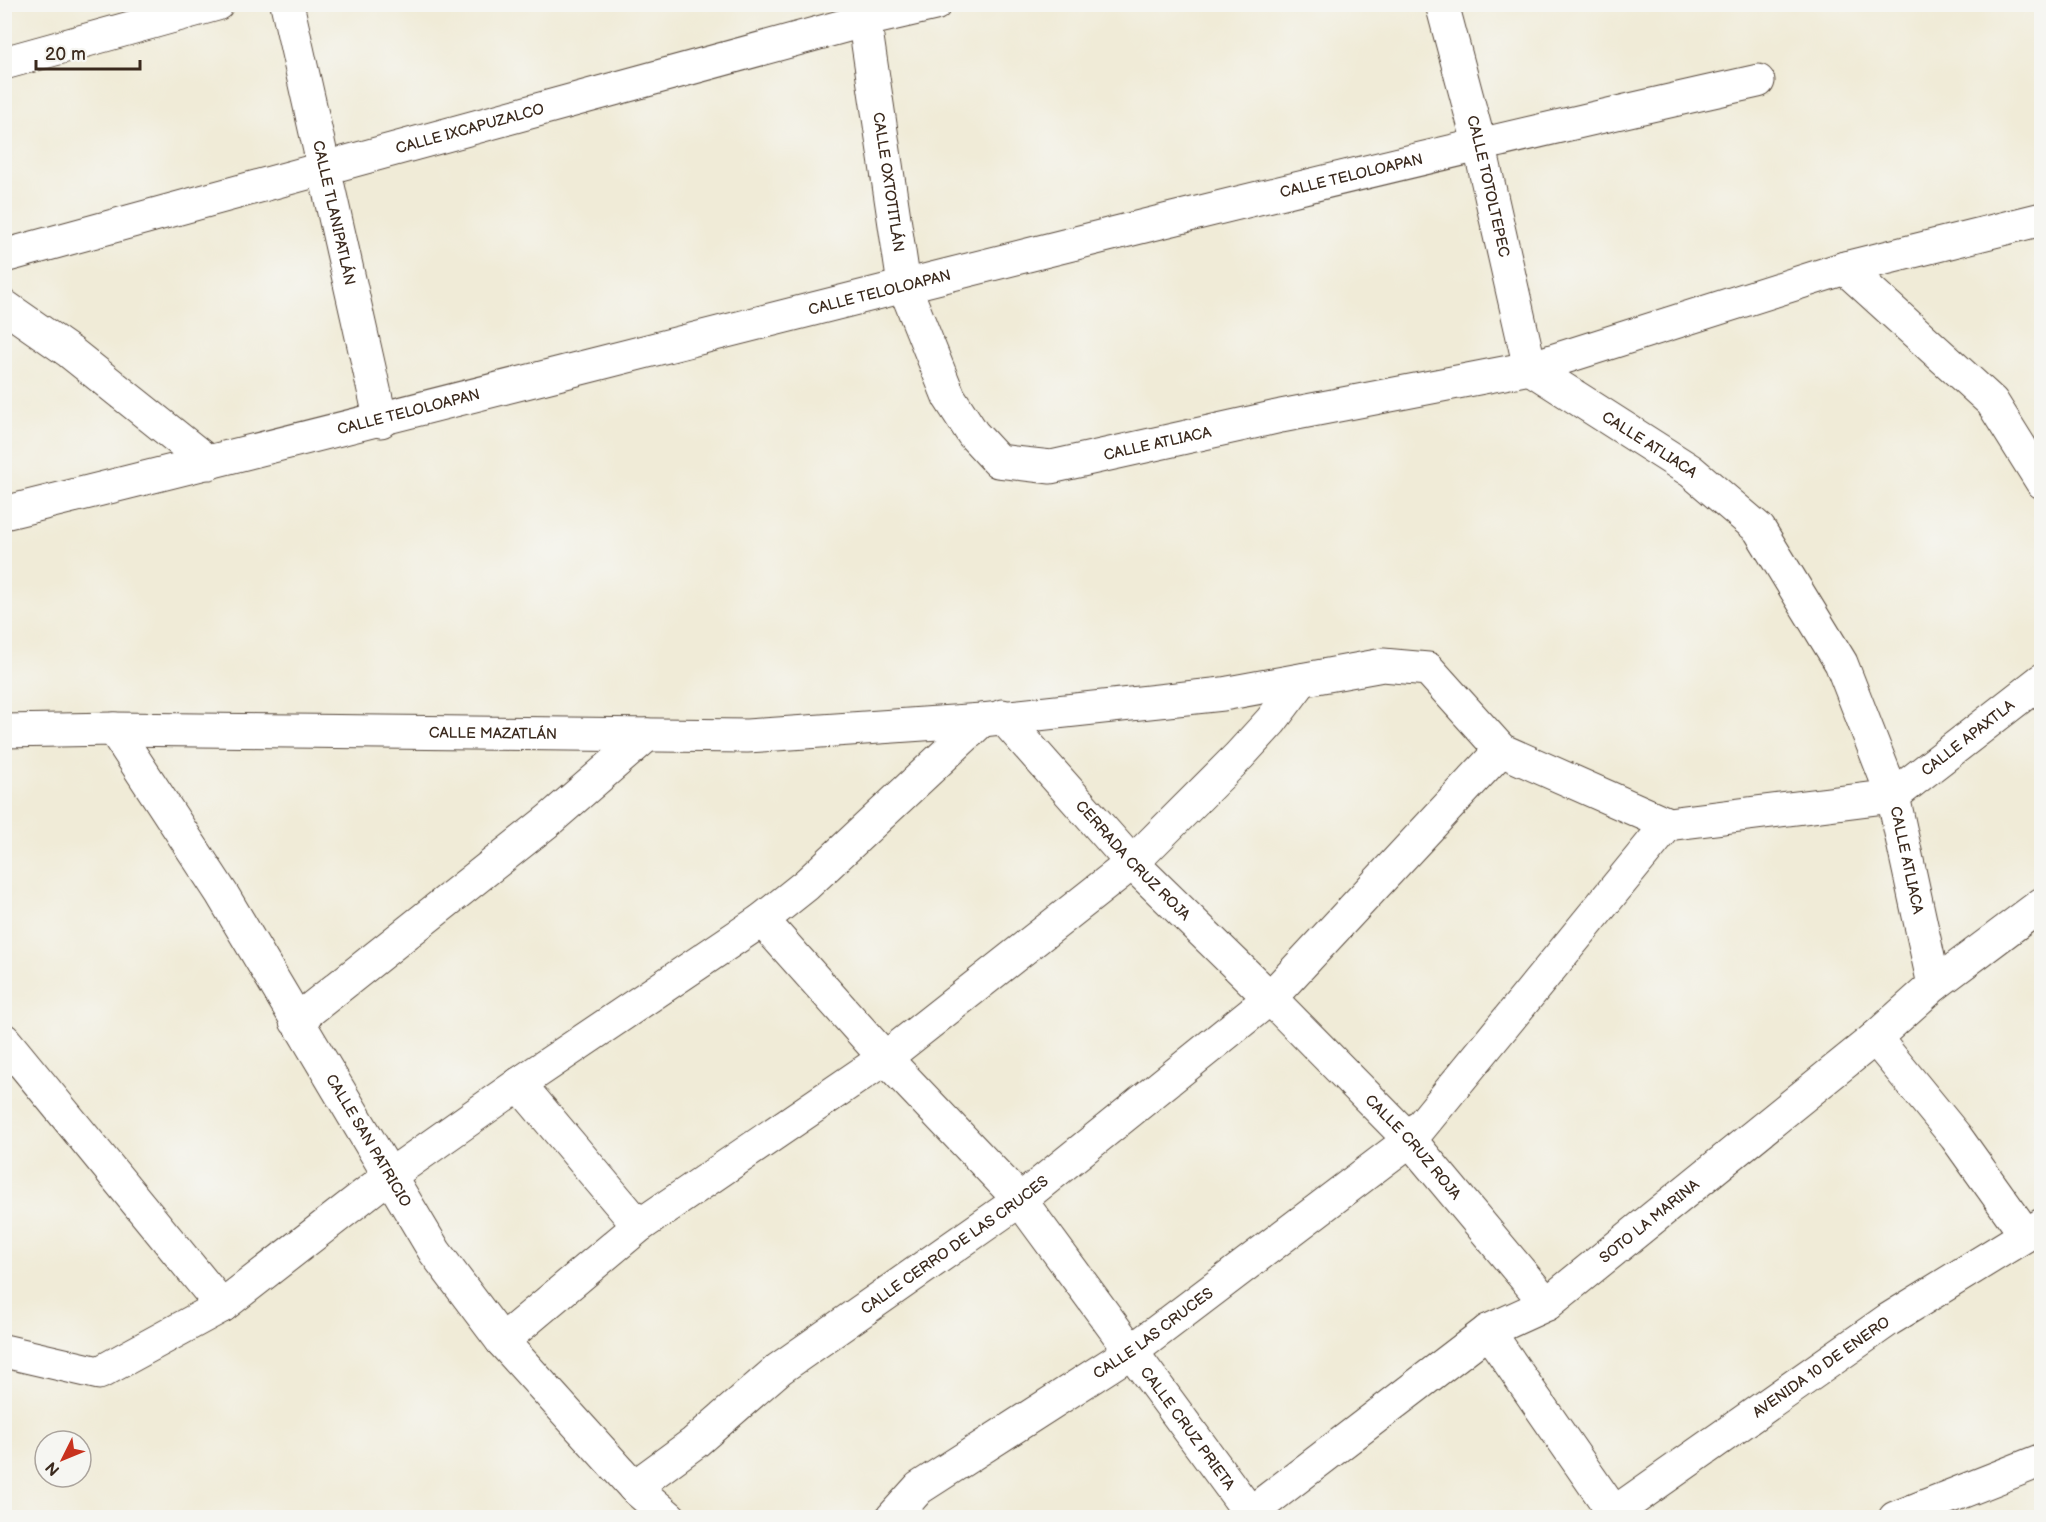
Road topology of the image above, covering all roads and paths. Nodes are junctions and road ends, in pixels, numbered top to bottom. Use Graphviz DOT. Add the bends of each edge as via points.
graph roads {
  1 [pos="217,4"];
  2 [pos="287,4"];
  3 [pos="935,4"];
  4 [pos="1442,4"];
  5 [pos="864,12"];
  6 [pos="4,63"];
  7 [pos="1758,81"];
  8 [pos="1479,143"];
  9 [pos="323,167"];
  10 [pos="2042,219"];
  11 [pos="4,256"];
  12 [pos="1845,268"];
  13 [pos="904,285"];
  14 [pos="4,306"];
  15 [pos="1530,368"];
  16 [pos="381,421"];
  17 [pos="209,463"];
  18 [pos="1051,467"];
  19 [pos="2042,482"];
  20 [pos="4,513"];
  21 [pos="1302,680"];
  22 [pos="2042,680"];
  23 [pos="992,718"];
  24 [pos="114,729"];
  25 [pos="4,731"];
  26 [pos="647,735"];
  27 [pos="1501,750"];
  28 [pos="1893,796"];
  29 [pos="1668,824"];
  30 [pos="1132,863"];
  31 [pos="2042,904"];
  32 [pos="762,920"];
  33 [pos="1934,985"];
  34 [pos="1270,998"];
  35 [pos="296,1021"];
  36 [pos="1875,1038"];
  37 [pos="4,1040"];
  38 [pos="885,1058"];
  39 [pos="519,1084"];
  40 [pos="1410,1140"];
  41 [pos="389,1176"];
  42 [pos="1020,1200"];
  43 [pos="639,1226"];
  44 [pos="2034,1230"];
  45 [pos="1547,1304"];
  46 [pos="222,1306"];
  47 [pos="1488,1331"];
  48 [pos="502,1341"];
  49 [pos="4,1351"];
  50 [pos="1132,1351"];
  51 [pos="2042,1460"];
  52 [pos="634,1487"];
  53 [pos="1247,1515"];
  54 [pos="1610,1515"];
  55 [pos="670,1518"];
  56 [pos="892,1518"];
  57 [pos="1895,1518"];
  1 -- 6 [label="street"];
  2 -- 9 [label="street, CALLE TLANIPATLÁN"];
  3 -- 5 [label="street, CALLE IXCAPUZALCO"];
  4 -- 8 [label="street, CALLE TOTOLTEPEC"];
  5 -- 9 [label="street, CALLE IXCAPUZALCO"];
  5 -- 13 [label="street, CALLE OXTOTITLÁN"];
  7 -- 8 [label="street, CALLE TELOLOAPAN"];
  8 -- 13 [label="street, CALLE TELOLOAPAN"];
  8 -- 15 [label="street, CALLE TOTOLTEPEC"];
  9 -- 11 [label="street, CALLE IXCAPUZALCO"];
  9 -- 16 [label="street, CALLE TLANIPATLÁN"];
  10 -- 12 [label="street"];
  12 -- 15 [label="street"];
  12 -- 19 [label="street" via="1992,402"];
  13 -- 16 [label="street, CALLE TELOLOAPAN"];
  13 -- 18 [label="street, CALLE OXTOTITLÁN" via="949,397 973,434 998,461"];
  14 -- 17 [label="street" via="70,352"];
  15 -- 18 [label="street, CALLE ATLIACA" via="1281,416"];
  15 -- 28 [label="street, CALLE ATLIACA" via="1691,471 1759,529 1841,663"];
  16 -- 17 [label="street, CALLE TELOLOAPAN"];
  17 -- 20 [label="street, CALLE TELOLOAPAN"];
  21 -- 23 [label="street, CALLE MAZATLÁN" via="1223,694"];
  21 -- 27 [label="street, CALLE MAZATLÁN" via="1383,665 1428,669"];
  21 -- 30 [label="street" via="1239,756"];
  22 -- 28 [label="street, CALLE APAXTLA"];
  23 -- 26 [label="street, CALLE MAZATLÁN" via="747,736"];
  23 -- 30 [label="street, CERRADA CRUZ ROJA"];
  23 -- 32 [label="street"];
  24 -- 25 [label="street, CALLE MAZATLÁN"];
  24 -- 26 [label="street, CALLE MAZATLÁN"];
  24 -- 35 [label="street, CALLE SAN PATRICIO" via="222,894"];
  26 -- 35 [label="street" via="549,820"];
  27 -- 29 [label="street"];
  27 -- 34 [label="street, CALLE CERRO DE LAS CRUCES"];
  28 -- 29 [label="street"];
  28 -- 33 [label="street, CALLE ATLIACA"];
  29 -- 40 [label="street, CALLE LAS CRUCES"];
  30 -- 34 [label="street, CERRADA CRUZ ROJA"];
  30 -- 38 [label="street"];
  31 -- 33 [label="street, SOTO LA MARINA"];
  32 -- 38 [label="street, CALLE CRUZ PRIETA"];
  32 -- 39 [label="street"];
  33 -- 36 [label="street, SOTO LA MARINA"];
  34 -- 40 [label="street, CALLE CRUZ ROJA"];
  34 -- 42 [label="street, CALLE CERRO DE LAS CRUCES"];
  35 -- 41 [label="street, CALLE SAN PATRICIO"];
  36 -- 44 [label="street"];
  36 -- 45 [label="street, SOTO LA MARINA"];
  37 -- 46 [label="street"];
  38 -- 42 [label="street, CALLE CRUZ PRIETA"];
  38 -- 43 [label="street"];
  39 -- 41 [label="street"];
  39 -- 43 [label="street"];
  40 -- 45 [label="street, CALLE CRUZ ROJA"];
  40 -- 50 [label="street, CALLE LAS CRUCES"];
  41 -- 46 [label="street"];
  41 -- 48 [label="street, CALLE SAN PATRICIO" via="435,1252"];
  42 -- 50 [label="street, CALLE CRUZ PRIETA"];
  42 -- 52 [label="street, CALLE CERRO DE LAS CRUCES" via="779,1369 694,1443"];
  43 -- 48 [label="street"];
  44 -- 54 [label="street, AVENIDA 10 DE ENERO" via="1887,1320"];
  45 -- 47 [label="street, SOTO LA MARINA"];
  46 -- 49 [label="street" via="99,1373"];
  47 -- 53 [label="street, SOTO LA MARINA"];
  47 -- 54 [label="street"];
  48 -- 52 [label="street, CALLE SAN PATRICIO"];
  50 -- 53 [label="street, CALLE CRUZ PRIETA"];
  50 -- 56 [label="street, CALLE LAS CRUCES" via="920,1488"];
  51 -- 57 [label="street"];
  52 -- 55 [label="street, CALLE SAN PATRICIO"];
}
